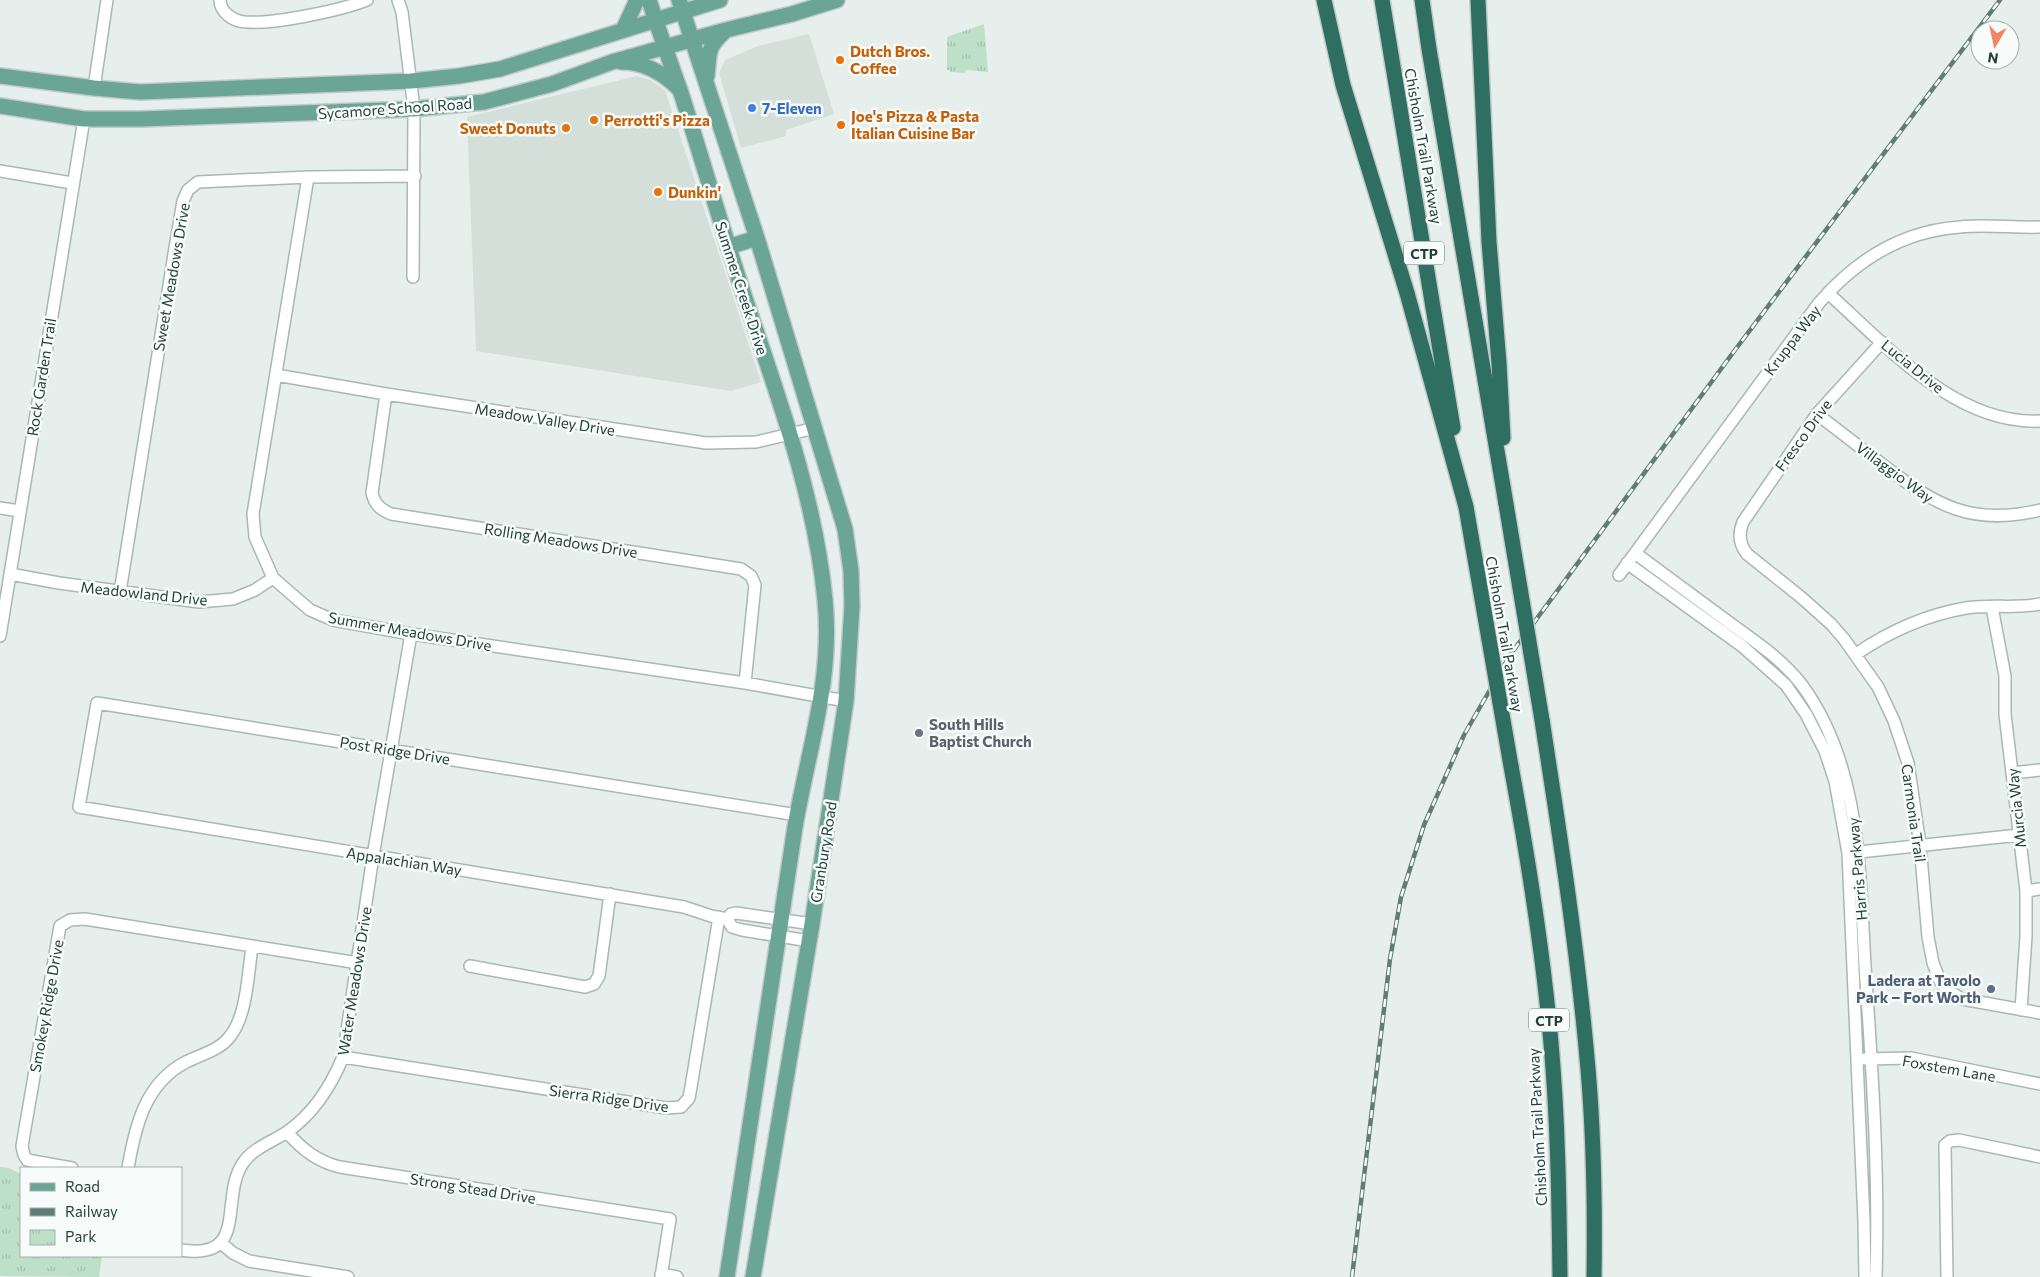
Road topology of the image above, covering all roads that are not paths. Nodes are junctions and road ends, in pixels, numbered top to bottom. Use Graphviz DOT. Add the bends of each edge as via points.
graph roads {
  1 [pos="107,0"];
  2 [pos="220,0"];
  3 [pos="367,0"];
  4 [pos="398,0"];
  5 [pos="637,0"];
  6 [pos="648,0"];
  7 [pos="720,0"];
  8 [pos="837,0"];
  9 [pos="1324,0"];
  10 [pos="1382,0"];
  11 [pos="1422,0"];
  12 [pos="1478,0"];
  13 [pos="681,6"];
  14 [pos="655,20"];
  15 [pos="623,30"];
  16 [pos="726,30"];
  17 [pos="692,40"];
  18 [pos="663,48"];
  19 [pos="612,62"];
  20 [pos="0,76"];
  21 [pos="411,81"];
  22 [pos="706,83"];
  23 [pos="94,88"];
  24 [pos="679,90"];
  25 [pos="0,106"];
  26 [pos="414,109"];
  27 [pos="84,119"];
  28 [pos="0,171"];
  29 [pos="415,176"];
  30 [pos="308,177"];
  31 [pos="72,183"];
  32 [pos="2040,227"];
  33 [pos="757,238"];
  34 [pos="728,247"];
  35 [pos="413,277"];
  36 [pos="1828,293"];
  37 [pos="1882,342"];
  38 [pos="276,375"];
  39 [pos="386,394"];
  40 [pos="1816,414"];
  41 [pos="2040,421"];
  42 [pos="815,428"];
  43 [pos="791,434"];
  44 [pos="1506,504"];
  45 [pos="1466,507"];
  46 [pos="0,508"];
  47 [pos="2040,510"];
  48 [pos="20,511"];
  49 [pos="1740,538"];
  50 [pos="1631,558"];
  51 [pos="10,574"];
  52 [pos="1619,575"];
  53 [pos="274,578"];
  54 [pos="120,592"];
  55 [pos="2040,604"];
  56 [pos="1992,607"];
  57 [pos="411,634"];
  58 [pos="0,636"];
  59 [pos="1856,654"];
  60 [pos="745,683"];
  61 [pos="822,698"];
  62 [pos="846,701"];
  63 [pos="391,749"];
  64 [pos="2040,770"];
  65 [pos="2012,773"];
  66 [pos="79,807"];
  67 [pos="797,815"];
  68 [pos="2019,835"];
  69 [pos="1920,845"];
  70 [pos="1853,853"];
  71 [pos="374,856"];
  72 [pos="2040,889"];
  73 [pos="2026,891"];
  74 [pos="610,894"];
  75 [pos="723,918"];
  76 [pos="781,919"];
  77 [pos="812,924"];
  78 [pos="779,936"];
  79 [pos="809,941"];
  80 [pos="252,947"];
  81 [pos="358,963"];
  82 [pos="470,966"];
  83 [pos="2021,1010"];
  84 [pos="2040,1013"];
  85 [pos="343,1057"];
  86 [pos="1872,1059"];
  87 [pos="1857,1060"];
  88 [pos="2040,1084"];
  89 [pos="287,1132"];
  90 [pos="2040,1157"];
  91 [pos="66,1167"];
  92 [pos="128,1167"];
  93 [pos="221,1243"];
  94 [pos="182,1250"];
  95 [pos="661,1276"];
  96 [pos="348,1277"];
  97 [pos="677,1277"];
  98 [pos="727,1277"];
  99 [pos="753,1277"];
  100 [pos="1560,1277"];
  101 [pos="1594,1277"];
  102 [pos="1865,1277"];
  103 [pos="1876,1277"];
  104 [pos="1947,1277"];
  1 -- 23 [label="street"];
  2 -- 3 [label="street" via="220,7 238,21 315,14"];
  4 -- 21 [label="street"];
  5 -- 15 [label="main road"];
  6 -- 14 [label="main road, Summer Creek Drive"];
  7 -- 13 [label="main road, Sycamore School Road"];
  8 -- 16 [label="main road, Sycamore School Road"];
  9 -- 45 [label="highway" via="1342,85 1407,294"];
  10 -- 45 [label="highway, Chisholm Trail Parkway / CTP"];
  11 -- 44 [label="highway, Chisholm Trail Parkway / CTP"];
  12 -- 44 [label="highway" via="1488,242 1500,363"];
  13 -- 14 [label="main road, Sycamore School Road"];
  13 -- 17 [label="main road, Summer Creek Drive"];
  14 -- 15 [label="main road, Sycamore School Road"];
  14 -- 18 [label="main road, Summer Creek Drive"];
  15 -- 21 [label="main road, Sycamore School Road" via="500,69"];
  16 -- 17 [label="main road, Sycamore School Road"];
  16 -- 22 [label="main road" via="710,48"];
  17 -- 18 [label="main road, Sycamore School Road"];
  17 -- 22 [label="main road, Summer Creek Drive"];
  18 -- 19 [label="main road, Sycamore School Road"];
  18 -- 24 [label="main road, Summer Creek Drive"];
  19 -- 24 [label="main road" via="649,67 660,72"];
  19 -- 26 [label="main road, Sycamore School Road" via="552,84 484,102"];
  20 -- 23 [label="main road, Sycamore School Road"];
  21 -- 23 [label="main road, Sycamore School Road" via="140,92"];
  21 -- 26 [label="street"];
  22 -- 33 [label="main road, Summer Creek Drive"];
  24 -- 34 [label="main road, Summer Creek Drive"];
  25 -- 27 [label="main road, Sycamore School Road"];
  26 -- 27 [label="main road, Sycamore School Road"];
  26 -- 29 [label="street"];
  27 -- 31 [label="street, Rock Garden Trail"];
  28 -- 31 [label="street"];
  29 -- 30 [label="street, Sweet Meadows Drive"];
  29 -- 35 [label="street"];
  30 -- 38 [label="street, Summer Meadows Drive"];
  30 -- 54 [label="street, Sweet Meadows Drive" via="198,182 188,190 174,254"];
  31 -- 48 [label="street, Rock Garden Trail"];
  32 -- 36 [label="street, Kruppa Way" via="1961,226 1918,234 1874,254"];
  33 -- 34 [label="main road"];
  33 -- 42 [label="main road, Summer Creek Drive"];
  34 -- 43 [label="main road, Summer Creek Drive"];
  36 -- 37 [label="street, Lucia Drive"];
  36 -- 50 [label="street, Kruppa Way"];
  37 -- 40 [label="street, Fresco Drive"];
  37 -- 41 [label="street, Lucia Drive" via="1923,378 1979,411"];
  38 -- 39 [label="street, Meadow Valley Drive"];
  38 -- 53 [label="street, Summer Meadows Drive" via="253,514 255,537"];
  39 -- 43 [label="street, Meadow Valley Drive" via="706,443 756,442"];
  39 -- 60 [label="street, Rolling Meadows Drive" via="372,493 381,510 741,569 751,576 755,585"];
  40 -- 47 [label="street, Villaggio Way" via="1923,495 1942,505 1979,515 2003,516"];
  40 -- 49 [label="street, Fresco Drive" via="1743,522"];
  42 -- 43 [label="street, Meadow Valley Drive"];
  42 -- 62 [label="main road, Granbury Road" via="845,529 851,571"];
  43 -- 61 [label="main road, Granbury Road" via="816,534 826,602 827,654"];
  44 -- 101 [label="highway, Chisholm Trail Parkway / CTP, bridge" via="1571,911 1589,1070"];
  45 -- 100 [label="highway, Chisholm Trail Parkway / CTP, bridge" via="1530,869 1549,1026"];
  46 -- 48 [label="street"];
  48 -- 51 [label="street, Rock Garden Trail"];
  49 -- 59 [label="street, Carmonia Trail" via="1747,554 1831,624"];
  50 -- 52 [label="street, Kruppa Way"];
  50 -- 70 [label="street, Harris Parkway" via="1742,646 1793,694 1825,751"];
  51 -- 54 [label="street, Meadowland Drive"];
  51 -- 58 [label="street, Rock Garden Trail"];
  53 -- 54 [label="street, Meadowland Drive" via="233,599 199,602"];
  53 -- 57 [label="street, Summer Meadows Drive" via="310,610 333,620"];
  55 -- 56 [label="street"];
  56 -- 59 [label="street" via="1967,608 1905,625"];
  56 -- 65 [label="street, Murcia Way" via="2005,676 2005,714"];
  57 -- 60 [label="street, Summer Meadows Drive"];
  57 -- 63 [label="street, Water Meadows Drive"];
  59 -- 69 [label="street, Carmonia Trail" via="1878,687 1906,754"];
  60 -- 61 [label="street, Summer Meadows Drive"];
  61 -- 62 [label="street, Summer Meadows Drive"];
  61 -- 67 [label="main road, Granbury Road"];
  62 -- 77 [label="main road, Granbury Road"];
  63 -- 66 [label="street, Post Ridge Drive" via="97,702"];
  63 -- 67 [label="street, Post Ridge Drive"];
  63 -- 71 [label="street, Water Meadows Drive"];
  64 -- 65 [label="street"];
  65 -- 68 [label="street, Murcia Way"];
  66 -- 71 [label="street, Appalachian Way"];
  67 -- 76 [label="main road, Granbury Road"];
  68 -- 69 [label="street"];
  68 -- 73 [label="street, Murcia Way"];
  69 -- 70 [label="street"];
  69 -- 83 [label="street, Carmonia Trail" via="1928,938 1940,981 1962,999"];
  70 -- 86 [label="street, Harris Parkway"];
  70 -- 87 [label="street, Harris Parkway"];
  71 -- 74 [label="street, Appalachian Way"];
  71 -- 81 [label="street, Water Meadows Drive"];
  72 -- 73 [label="street"];
  73 -- 83 [label="street, Murcia Way"];
  74 -- 75 [label="street, Appalachian Way" via="684,907"];
  74 -- 82 [label="street" via="599,976 594,984 585,987"];
  75 -- 76 [label="street, Appalachian Way" via="736,913"];
  75 -- 78 [label="street, Appalachian Way" via="732,927"];
  75 -- 85 [label="street, Sierra Ridge Drive" via="689,1098 681,1107 666,1108"];
  76 -- 77 [label="street, Appalachian Way"];
  76 -- 78 [label="main road, Granbury Road"];
  77 -- 79 [label="main road, Granbury Road"];
  78 -- 79 [label="street, Appalachian Way"];
  78 -- 98 [label="main road, Granbury Road"];
  79 -- 99 [label="main road, Granbury Road"];
  80 -- 81 [label="street, Smokey Ridge Drive"];
  80 -- 91 [label="street, Smokey Ridge Drive" via="85,918 70,920 60,926 22,1146 27,1160"];
  80 -- 92 [label="street" via="237,1026 223,1044 176,1069 152,1093 138,1120"];
  81 -- 85 [label="street, Water Meadows Drive"];
  83 -- 84 [label="street, Carmonia Trail"];
  85 -- 89 [label="street, Water Meadows Drive" via="322,1098"];
  86 -- 87 [label="street, Foxstem Lane"];
  86 -- 88 [label="street, Foxstem Lane" via="1911,1058"];
  86 -- 103 [label="street, Harris Parkway"];
  87 -- 102 [label="street, Harris Parkway"];
  89 -- 93 [label="street, Water Meadows Drive" via="253,1152 242,1165 235,1182 228,1231"];
  89 -- 95 [label="street, Strong Stead Drive" via="306,1151 332,1165 670,1219"];
  90 -- 104 [label="street" via="1959,1140 1945,1145"];
  93 -- 94 [label="street" via="200,1252"];
  93 -- 96 [label="street" via="249,1260"];
  95 -- 97 [label="street"];
}
